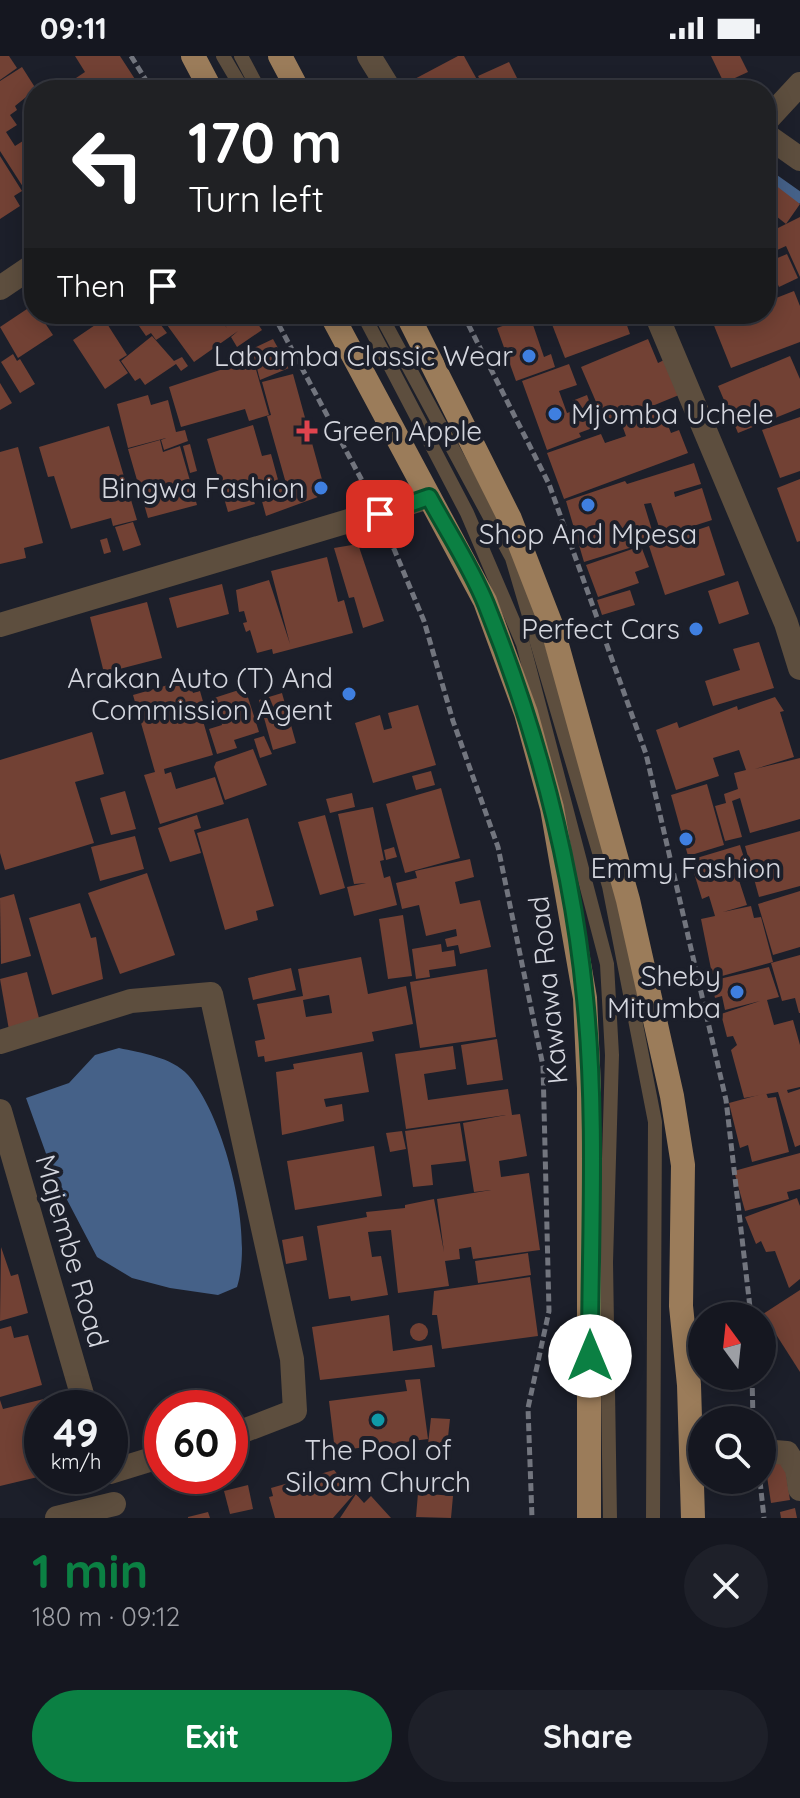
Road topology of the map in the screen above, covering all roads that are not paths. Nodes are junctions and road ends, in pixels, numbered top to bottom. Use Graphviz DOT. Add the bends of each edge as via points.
graph roads {
  1 [pos="193,56"];
  2 [pos="223,56"];
  3 [pos="241,56"];
  4 [pos="280,56"];
  5 [pos="369,56"];
  6 [pos="206,80"];
  7 [pos="237,80"];
  8 [pos="254,80"];
  9 [pos="293,80"];
  10 [pos="384,80"];
  11 [pos="800,84"];
  12 [pos="776,110"];
  13 [pos="776,142"];
  14 [pos="800,159"];
  15 [pos="24,272"];
  16 [pos="0,288"];
  17 [pos="336,324"];
  18 [pos="368,324"];
  19 [pos="385,324"];
  20 [pos="412,324"];
  21 [pos="660,324"];
  22 [pos="429,497"];
  23 [pos="0,625"];
  24 [pos="800,668"];
  25 [pos="0,1042"];
  26 [pos="0,1111"];
  27 [pos="11,1184"];
  28 [pos="80,1390"];
  29 [pos="691,1406"];
  30 [pos="248,1429"];
  31 [pos="776,1452"];
  32 [pos="800,1489"];
  33 [pos="694,1494"];
  34 [pos="116,1511"];
  35 [pos="57,1518"];
  36 [pos="589,1518"];
  37 [pos="610,1518"];
  38 [pos="653,1518"];
  39 [pos="693,1518"];
  1 -- 6 [label="main road"];
  2 -- 7 [label="lane"];
  3 -- 8 [label="lane"];
  4 -- 9 [label="main road"];
  5 -- 10 [label="street"];
  11 -- 12 [label="street"];
  13 -- 14 [label="street"];
  15 -- 16 [label="street"];
  17 -- 22 [label="main road, Kawawa Road"];
  18 -- 37 [label="lane, Kawawa Road" via="467,513 523,644 607,964 612,1055 606,1262"];
  19 -- 38 [label="lane" via="512,558 609,886 655,1122"];
  20 -- 29 [label="main road" via="510,519 552,627 628,900 683,1165 681,1306"];
  21 -- 24 [label="street"];
  22 -- 23 [label="street"];
  22 -- 36 [label="main road, Kawawa Road" via="485,601 526,713 571,904 585,998 589,1088"];
  25 -- 30 [label="street" via="131,1001 211,994 292,1359 295,1411"];
  26 -- 27 [label="street, Majembe Road"];
  27 -- 28 [label="street, Majembe Road"];
  31 -- 32 [label="street" via="787,1453"];
  33 -- 39 [label="main road"];
  34 -- 35 [label="street"];
}
